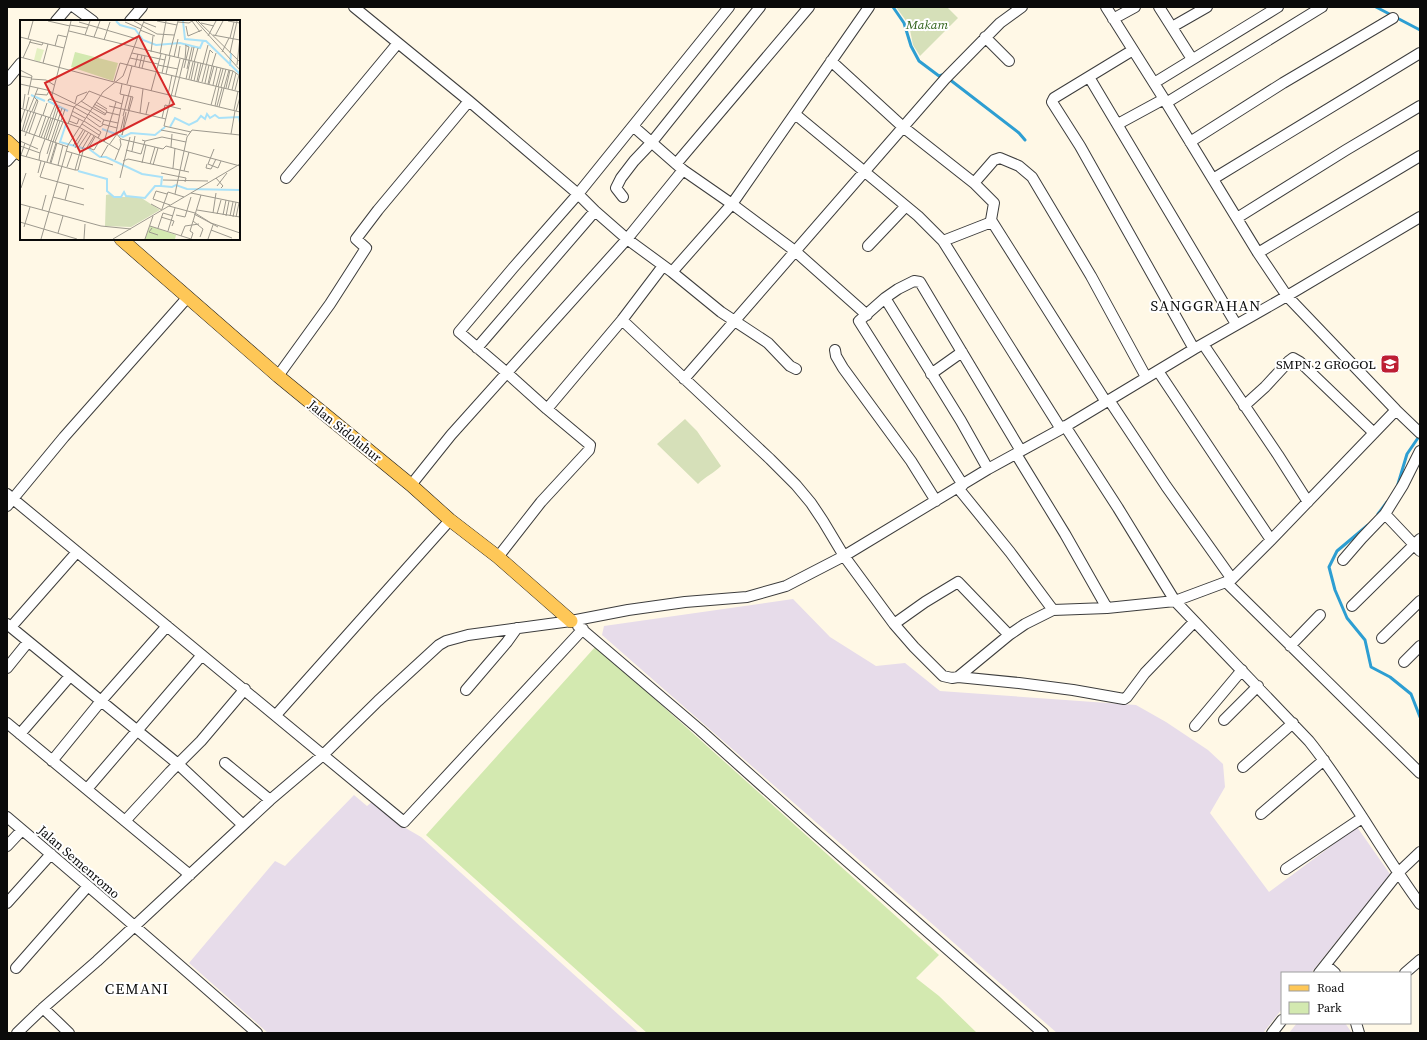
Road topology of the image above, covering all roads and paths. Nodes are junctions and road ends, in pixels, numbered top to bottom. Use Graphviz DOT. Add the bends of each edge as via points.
graph roads {
  1 [pos="68,7"];
  2 [pos="74,7"];
  3 [pos="142,7"];
  4 [pos="354,7"];
  5 [pos="729,7"];
  6 [pos="760,7"];
  7 [pos="809,7"];
  8 [pos="869,7"];
  9 [pos="1022,7"];
  10 [pos="1106,7"];
  11 [pos="1135,7"];
  12 [pos="1160,7"];
  13 [pos="1207,7"];
  14 [pos="1278,7"];
  15 [pos="1322,7"];
  16 [pos="1393,18"];
  17 [pos="1113,19"];
  18 [pos="57,20"];
  19 [pos="92,20"];
  20 [pos="131,20"];
  21 [pos="1172,27"];
  22 [pos="985,37"];
  23 [pos="398,43"];
  24 [pos="1133,50"];
  25 [pos="1420,53"];
  26 [pos="1192,59"];
  27 [pos="831,61"];
  28 [pos="1009,61"];
  29 [pos="20,64"];
  30 [pos="1089,77"];
  31 [pos="7,80"];
  32 [pos="1154,83"];
  33 [pos="470,101"];
  34 [pos="1165,101"];
  35 [pos="1420,106"];
  36 [pos="795,114"];
  37 [pos="1118,124"];
  38 [pos="634,127"];
  39 [pos="903,127"];
  40 [pos="652,142"];
  41 [pos="1190,142"];
  42 [pos="15,148"];
  43 [pos="1420,156"];
  44 [pos="7,161"];
  45 [pos="680,167"];
  46 [pos="864,171"];
  47 [pos="286,178"];
  48 [pos="1212,179"];
  49 [pos="974,183"];
  50 [pos="578,194"];
  51 [pos="623,197"];
  52 [pos="732,204"];
  53 [pos="906,206"];
  54 [pos="595,211"];
  55 [pos="1420,216"];
  56 [pos="1236,218"];
  57 [pos="991,220"];
  58 [pos="627,239"];
  59 [pos="122,240"];
  60 [pos="943,241"];
  61 [pos="868,246"];
  62 [pos="795,251"];
  63 [pos="1258,253"];
  64 [pos="663,266"];
  65 [pos="672,272"];
  66 [pos="1287,296"];
  67 [pos="188,298"];
  68 [pos="886,298"];
  69 [pos="867,315"];
  70 [pos="622,320"];
  71 [pos="735,321"];
  72 [pos="1236,324"];
  73 [pos="1198,346"];
  74 [pos="478,348"];
  75 [pos="835,350"];
  76 [pos="962,352"];
  77 [pos="796,369"];
  78 [pos="1158,371"];
  79 [pos="507,373"];
  80 [pos="931,374"];
  81 [pos="278,376"];
  82 [pos="1146,377"];
  83 [pos="684,379"];
  84 [pos="1107,401"];
  85 [pos="1244,406"];
  86 [pos="547,409"];
  87 [pos="1396,410"];
  88 [pos="1063,427"];
  89 [pos="1374,433"];
  90 [pos="1420,433"];
  91 [pos="1420,451"];
  92 [pos="1018,452"];
  93 [pos="988,470"];
  94 [pos="411,485"];
  95 [pos="961,486"];
  96 [pos="9,500"];
  97 [pos="936,501"];
  98 [pos="1308,502"];
  99 [pos="1385,514"];
  100 [pos="450,520"];
  101 [pos="1271,540"];
  102 [pos="1418,545"];
  103 [pos="77,552"];
  104 [pos="498,556"];
  105 [pos="844,556"];
  106 [pos="1344,560"];
  107 [pos="1229,580"];
  108 [pos="1175,601"];
  109 [pos="1420,601"];
  110 [pos="1352,606"];
  111 [pos="1107,608"];
  112 [pos="1053,610"];
  113 [pos="1320,615"];
  114 [pos="571,621"];
  115 [pos="1194,622"];
  116 [pos="894,624"];
  117 [pos="9,626"];
  118 [pos="167,626"];
  119 [pos="517,628"];
  120 [pos="583,629"];
  121 [pos="1009,635"];
  122 [pos="1382,638"];
  123 [pos="28,642"];
  124 [pos="1290,646"];
  125 [pos="1420,646"];
  126 [pos="202,654"];
  127 [pos="1404,662"];
  128 [pos="7,668"];
  129 [pos="1242,670"];
  130 [pos="70,676"];
  131 [pos="958,677"];
  132 [pos="1258,686"];
  133 [pos="245,690"];
  134 [pos="466,690"];
  135 [pos="101,701"];
  136 [pos="276,715"];
  137 [pos="1224,720"];
  138 [pos="7,723"];
  139 [pos="1293,723"];
  140 [pos="1195,726"];
  141 [pos="136,730"];
  142 [pos="20,734"];
  143 [pos="324,754"];
  144 [pos="52,760"];
  145 [pos="1324,760"];
  146 [pos="225,763"];
  147 [pos="178,764"];
  148 [pos="1243,767"];
  149 [pos="1420,773"];
  150 [pos="87,789"];
  151 [pos="270,800"];
  152 [pos="1262,814"];
  153 [pos="7,817"];
  154 [pos="1362,818"];
  155 [pos="125,820"];
  156 [pos="243,825"];
  157 [pos="22,830"];
  158 [pos="7,846"];
  159 [pos="1420,852"];
  160 [pos="51,854"];
  161 [pos="1286,869"];
  162 [pos="1399,872"];
  163 [pos="190,875"];
  164 [pos="88,886"];
  165 [pos="7,903"];
  166 [pos="1420,904"];
  167 [pos="133,926"];
  168 [pos="1420,960"];
  169 [pos="1326,965"];
  170 [pos="16,968"];
  171 [pos="1320,972"];
  172 [pos="1334,972"];
  173 [pos="1406,972"];
  174 [pos="43,1008"];
  175 [pos="1281,1021"];
  176 [pos="18,1033"];
  177 [pos="69,1033"];
  178 [pos="257,1033"];
  179 [pos="1043,1033"];
  180 [pos="1272,1033"];
  1 -- 18 [label="street"];
  2 -- 19 [label="street"];
  3 -- 20 [label="street"];
  4 -- 23 [label="street"];
  5 -- 38 [label="street"];
  6 -- 40 [label="street"];
  7 -- 45 [label="street"];
  8 -- 27 [label="street"];
  9 -- 22 [label="street" via="1004,19"];
  10 -- 17 [label="street"];
  11 -- 17 [label="street"];
  12 -- 21 [label="street"];
  13 -- 21 [label="street"];
  14 -- 26 [label="street"];
  15 -- 34 [label="street"];
  16 -- 41 [label="street"];
  17 -- 24 [label="street"];
  21 -- 26 [label="street"];
  22 -- 28 [label="street"];
  22 -- 39 [label="street"];
  23 -- 33 [label="street"];
  23 -- 47 [label="street"];
  24 -- 30 [label="street"];
  24 -- 32 [label="street"];
  25 -- 48 [label="street"];
  26 -- 32 [label="street"];
  27 -- 36 [label="street"];
  27 -- 39 [label="street"];
  29 -- 31 [label="street"];
  30 -- 37 [label="street"];
  30 -- 73 [label="street" via="1054,98 1053,104"];
  32 -- 34 [label="street"];
  33 -- 50 [label="street"];
  33 -- 81 [label="street" via="356,239 366,248 330,304"];
  34 -- 37 [label="street"];
  34 -- 41 [label="street"];
  35 -- 56 [label="street"];
  36 -- 46 [label="street"];
  36 -- 52 [label="street"];
  37 -- 72 [label="street"];
  38 -- 40 [label="street"];
  38 -- 50 [label="street"];
  39 -- 46 [label="street"];
  39 -- 49 [label="street"];
  40 -- 45 [label="street"];
  40 -- 51 [label="street" via="634,161 618,184 616,188"];
  41 -- 48 [label="street"];
  42 -- 44 [label="street"];
  43 -- 63 [label="street"];
  45 -- 52 [label="street"];
  45 -- 58 [label="street"];
  46 -- 53 [label="street"];
  46 -- 62 [label="street"];
  48 -- 56 [label="street"];
  49 -- 57 [label="street" via="994,203"];
  49 -- 82 [label="street" via="994,160 1000,158 1019,166 1032,178 1091,276"];
  50 -- 54 [label="street"];
  50 -- 74 [label="street" via="459,332"];
  52 -- 62 [label="street"];
  52 -- 65 [label="street"];
  53 -- 60 [label="street"];
  53 -- 61 [label="street"];
  54 -- 58 [label="street"];
  54 -- 74 [label="street"];
  55 -- 66 [label="street"];
  56 -- 63 [label="street"];
  57 -- 60 [label="street" via="986,225"];
  57 -- 84 [label="street"];
  58 -- 64 [label="street"];
  58 -- 79 [label="street"];
  59 -- 67 [label="main road, Jalan Sidoluhur"];
  60 -- 88 [label="street"];
  62 -- 69 [label="street"];
  62 -- 71 [label="street"];
  63 -- 66 [label="street"];
  64 -- 65 [label="street"];
  64 -- 70 [label="street"];
  65 -- 71 [label="street"];
  66 -- 72 [label="street"];
  66 -- 87 [label="street"];
  67 -- 81 [label="main road, Jalan Sidoluhur"];
  67 -- 96 [label="street"];
  68 -- 69 [label="street"];
  68 -- 76 [label="street" via="912,281 920,282"];
  68 -- 80 [label="street"];
  69 -- 95 [label="street" via="859,321"];
  70 -- 83 [label="street"];
  70 -- 86 [label="street"];
  71 -- 77 [label="street" via="768,343"];
  71 -- 83 [label="street"];
  72 -- 73 [label="street"];
  73 -- 78 [label="street"];
  73 -- 85 [label="street"];
  74 -- 79 [label="street"];
  75 -- 97 [label="street" via="843,368 911,461"];
  76 -- 80 [label="street"];
  76 -- 92 [label="street"];
  78 -- 82 [label="street"];
  78 -- 101 [label="street"];
  79 -- 86 [label="street"];
  79 -- 94 [label="street" via="451,435"];
  80 -- 93 [label="street"];
  81 -- 94 [label="main road, Jalan Sidoluhur"];
  82 -- 84 [label="street"];
  83 -- 105 [label="street" via="796,485 823,521"];
  84 -- 88 [label="street"];
  84 -- 107 [label="street"];
  85 -- 89 [label="street" via="1293,358 1335,394"];
  85 -- 98 [label="street"];
  86 -- 104 [label="street" via="590,443 590,447"];
  87 -- 89 [label="street"];
  87 -- 90 [label="street"];
  88 -- 92 [label="street"];
  88 -- 108 [label="street" via="1118,508"];
  89 -- 98 [label="street"];
  91 -- 99 [label="street"];
  92 -- 93 [label="street"];
  92 -- 111 [label="street"];
  93 -- 95 [label="street"];
  94 -- 100 [label="main road, Jalan Sidoluhur"];
  95 -- 97 [label="street"];
  95 -- 112 [label="street"];
  96 -- 103 [label="street"];
  97 -- 105 [label="street"];
  98 -- 101 [label="street"];
  99 -- 102 [label="street"];
  99 -- 106 [label="street"];
  100 -- 104 [label="main road, Jalan Sidoluhur"];
  100 -- 136 [label="street"];
  101 -- 107 [label="street"];
  102 -- 110 [label="street"];
  103 -- 117 [label="street"];
  103 -- 118 [label="street"];
  104 -- 114 [label="main road, Jalan Sidoluhur"];
  105 -- 114 [label="street" via="786,586 747,597 685,602"];
  105 -- 116 [label="street"];
  107 -- 108 [label="street"];
  107 -- 124 [label="street"];
  108 -- 111 [label="street"];
  108 -- 115 [label="street"];
  109 -- 122 [label="street"];
  111 -- 112 [label="street"];
  112 -- 121 [label="street"];
  113 -- 124 [label="street"];
  114 -- 119 [label="street"];
  114 -- 120 [label="street"];
  115 -- 129 [label="street"];
  115 -- 131 [label="street" via="1148,669 1124,699 1057,688"];
  116 -- 121 [label="street" via="958,582"];
  116 -- 131 [label="street" via="943,676"];
  117 -- 123 [label="street"];
  118 -- 126 [label="street"];
  118 -- 135 [label="street"];
  119 -- 134 [label="street"];
  119 -- 143 [label="street" via="468,635 439,645"];
  120 -- 143 [label="street" via="404,822"];
  120 -- 179 [label="street"];
  121 -- 131 [label="street"];
  123 -- 128 [label="street"];
  123 -- 130 [label="street"];
  124 -- 149 [label="street"];
  125 -- 127 [label="street"];
  126 -- 133 [label="street"];
  126 -- 141 [label="street"];
  129 -- 132 [label="street"];
  129 -- 140 [label="street"];
  130 -- 135 [label="street"];
  130 -- 142 [label="street"];
  132 -- 137 [label="street"];
  132 -- 139 [label="street"];
  133 -- 136 [label="street"];
  133 -- 147 [label="street"];
  135 -- 141 [label="street"];
  135 -- 144 [label="street"];
  136 -- 143 [label="street"];
  138 -- 142 [label="street"];
  139 -- 145 [label="street"];
  139 -- 148 [label="street"];
  141 -- 147 [label="street"];
  141 -- 150 [label="street"];
  142 -- 144 [label="street"];
  143 -- 151 [label="street"];
  144 -- 150 [label="street"];
  145 -- 152 [label="street"];
  145 -- 154 [label="street"];
  146 -- 151 [label="street"];
  147 -- 155 [label="street"];
  147 -- 156 [label="street"];
  150 -- 155 [label="street"];
  151 -- 156 [label="street"];
  153 -- 157 [label="street, Jalan Semenromo"];
  154 -- 161 [label="street"];
  154 -- 162 [label="street"];
  155 -- 163 [label="street"];
  156 -- 163 [label="street"];
  157 -- 158 [label="street"];
  157 -- 160 [label="street, Jalan Semenromo"];
  159 -- 162 [label="street"];
  160 -- 164 [label="street, Jalan Semenromo"];
  160 -- 165 [label="street"];
  162 -- 166 [label="street"];
  162 -- 169 [label="street"];
  163 -- 167 [label="street"];
  164 -- 167 [label="street, Jalan Semenromo"];
  164 -- 170 [label="street"];
  167 -- 174 [label="street"];
  167 -- 178 [label="street, Jalan Semenromo"];
  168 -- 173 [label="street"];
  169 -- 171 [label="street"];
  169 -- 172 [label="street"];
  174 -- 176 [label="street"];
  174 -- 177 [label="street"];
  175 -- 180 [label="street"];
}
